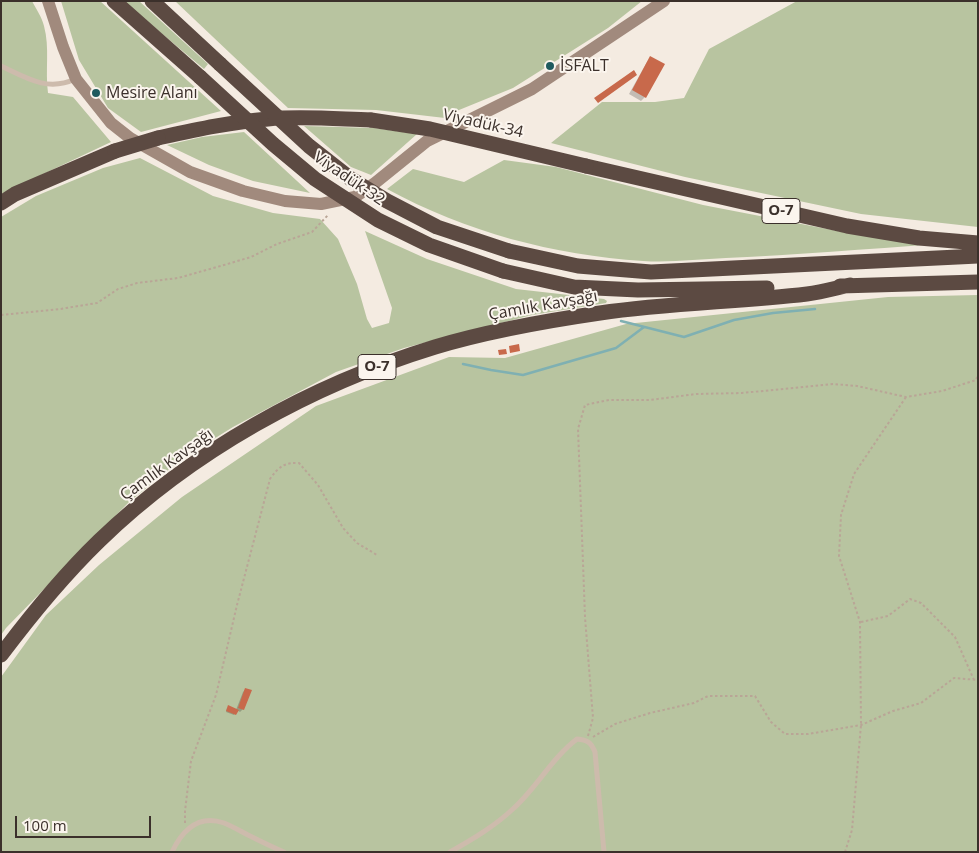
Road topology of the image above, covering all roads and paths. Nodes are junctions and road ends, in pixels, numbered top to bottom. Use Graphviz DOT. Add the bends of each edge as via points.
graph roads {
  1 [pos="48,1"];
  2 [pos="114,1"];
  3 [pos="152,1"];
  4 [pos="664,1"];
  5 [pos="1,66"];
  6 [pos="76,79"];
  7 [pos="333,202"];
  8 [pos="1,203"];
  9 [pos="978,243"];
  10 [pos="509,251"];
  11 [pos="978,256"];
  12 [pos="503,271"];
  13 [pos="978,282"];
  14 [pos="850,285"];
  15 [pos="1,315"];
  16 [pos="978,376"];
  17 [pos="906,397"];
  18 [pos="377,555"];
  19 [pos="860,622"];
  20 [pos="1,655"];
  21 [pos="976,680"];
  22 [pos="861,725"];
  23 [pos="587,740"];
  24 [pos="185,830"];
  25 [pos="172,852"];
  26 [pos="284,852"];
  27 [pos="450,852"];
  28 [pos="604,852"];
  29 [pos="844,852"];
  1 -- 6 [label="main road"];
  2 -- 12 [label="highway, Viyadük-32 / O-7, bridge" via="315,180 378,220 429,245"];
  3 -- 10 [label="highway, Viyadük-32, bridge" via="309,146 351,179 437,227"];
  4 -- 7 [label="main road" via="532,89 427,141 362,192"];
  5 -- 6 [label="lane" via="47,85 65,84"];
  6 -- 7 [label="main road" via="111,123 130,138 190,172 243,191 285,201"];
  7 -- 15 [label="path" via="331,211 312,232 251,257 178,278 137,283 118,289 97,303"];
  8 -- 9 [label="highway, Viyadük-34 / O-7, bridge" via="115,151 158,138 269,119 327,118 371,120 430,129 847,226 919,238"];
  10 -- 11 [label="highway, Çamlık Kavşağı" via="578,266 651,272"];
  12 -- 14 [label="highway, Çamlık Kavşağı / O-7" via="574,287 638,290"];
  13 -- 14 [label="highway, O-7"];
  14 -- 20 [label="highway, Çamlık Kavşağı / O-7" via="810,294 676,304 539,323 437,346 331,385 279,411 201,458 139,505 61,580"];
  16 -- 17 [label="path" via="976,380 942,391"];
  17 -- 19 [label="path" via="854,474 841,514 839,556"];
  17 -- 23 [label="path" via="833,384 650,400 609,400 585,405 578,430 585,618 593,718"];
  18 -- 24 [label="path" via="357,543 343,528 318,485 299,463 288,462 277,468 270,479 216,695 191,761"];
  19 -- 21 [label="path" via="888,616 910,598 921,603 955,637"];
  19 -- 22 [label="path"];
  21 -- 22 [label="path" via="954,678 921,702"];
  22 -- 23 [label="path" via="808,734 785,734 771,722 755,696 724,695 708,696 694,703 650,712 615,724"];
  22 -- 29 [label="path" via="852,830"];
  23 -- 27 [label="lane" via="577,739 564,748 515,807 484,832"];
  23 -- 28 [label="lane" via="595,752"];
  24 -- 25 [label="lane"];
  24 -- 26 [label="lane" via="198,823 222,823"];
}
